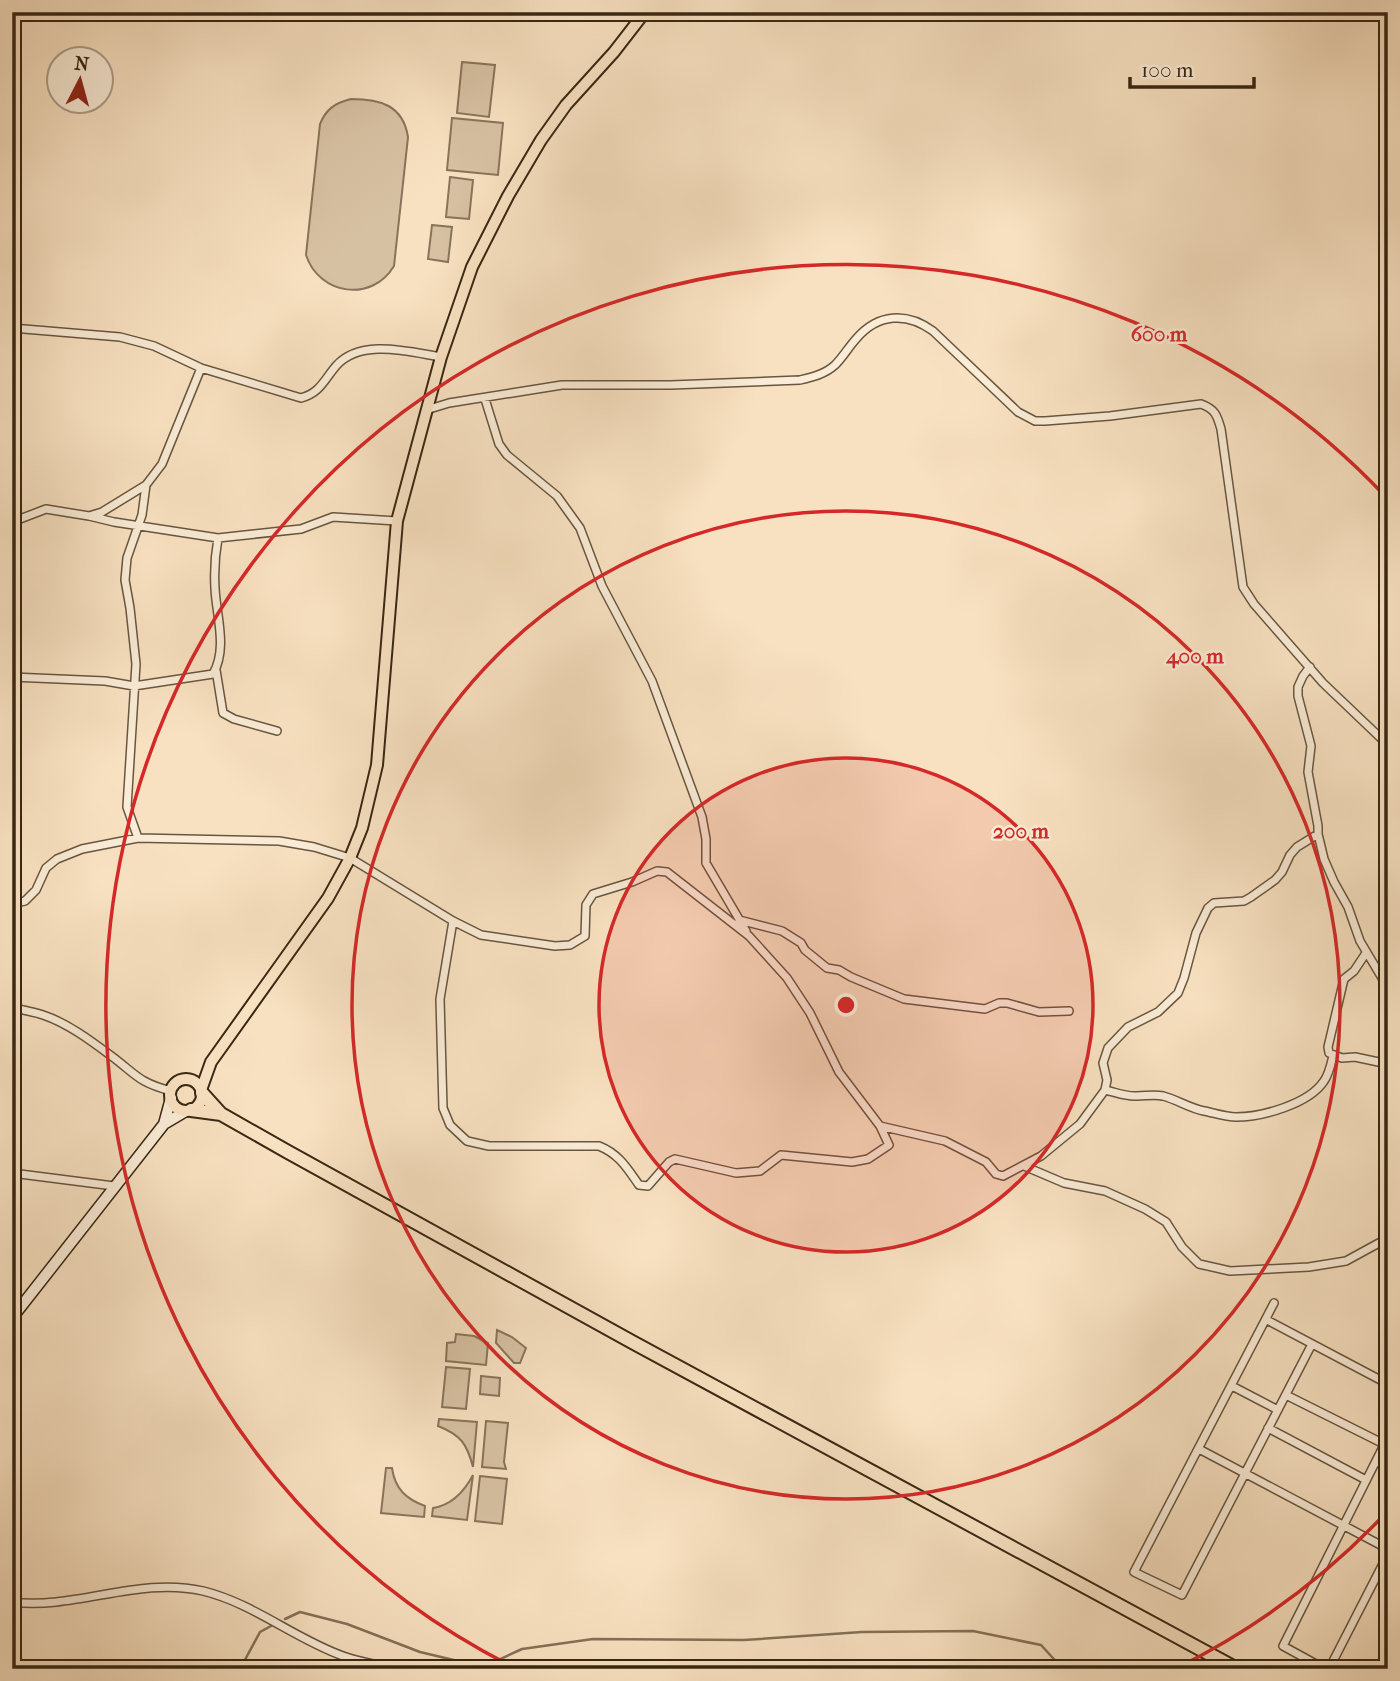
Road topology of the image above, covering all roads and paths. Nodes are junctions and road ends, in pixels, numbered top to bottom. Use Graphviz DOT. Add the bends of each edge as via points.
graph roads {
  1 [pos="645,12"];
  2 [pos="12,328"];
  3 [pos="441,357"];
  4 [pos="201,368"];
  5 [pos="485,398"];
  6 [pos="426,410"];
  7 [pos="146,485"];
  8 [pos="89,516"];
  9 [pos="397,521"];
  10 [pos="12,522"];
  11 [pos="139,525"];
  12 [pos="218,538"];
  13 [pos="1311,667"];
  14 [pos="216,670"];
  15 [pos="12,677"];
  16 [pos="134,686"];
  17 [pos="277,731"];
  18 [pos="1388,744"];
  19 [pos="1318,834"];
  20 [pos="138,838"];
  21 [pos="350,858"];
  22 [pos="12,904"];
  23 [pos="739,920"];
  24 [pos="453,921"];
  25 [pos="749,936"];
  26 [pos="1366,953"];
  27 [pos="1388,988"];
  28 [pos="12,998"];
  29 [pos="1069,1011"];
  30 [pos="1333,1056"];
  31 [pos="211,1062"];
  32 [pos="1388,1064"];
  33 [pos="182,1080"];
  34 [pos="1105,1090"];
  35 [pos="202,1092"];
  36 [pos="171,1094"];
  37 [pos="1388,1101"];
  38 [pos="188,1110"];
  39 [pos="221,1114"];
  40 [pos="164,1124"];
  41 [pos="880,1126"];
  42 [pos="1024,1166"];
  43 [pos="12,1173"];
  44 [pos="1388,1184"];
  45 [pos="114,1186"];
  46 [pos="1388,1238"];
  47 [pos="1274,1303"];
  48 [pos="12,1318"];
  49 [pos="1267,1320"];
  50 [pos="1312,1344"];
  51 [pos="1388,1384"];
  52 [pos="1232,1386"];
  53 [pos="1286,1395"];
  54 [pos="1278,1410"];
  55 [pos="1268,1429"];
  56 [pos="1386,1441"];
  57 [pos="1199,1449"];
  58 [pos="1376,1461"];
  59 [pos="1388,1467"];
  60 [pos="1245,1473"];
  61 [pos="1366,1480"];
  62 [pos="1343,1526"];
  63 [pos="1388,1552"];
  64 [pos="12,1602"];
  65 [pos="411,1669"];
  66 [pos="1237,1669"];
  67 [pos="1327,1669"];
  1 -- 3 [label="main road" via="560,114 519,176 472,267"];
  2 -- 4 [label="street" via="120,337 154,345"];
  3 -- 4 [label="street" via="394,350 358,352 342,360 313,395 301,398"];
  3 -- 6 [label="main road"];
  4 -- 7 [label="street" via="162,464"];
  5 -- 6 [label="street"];
  5 -- 13 [label="street" via="562,385 800,380 833,367 856,339 880,321 906,318 933,331 1018,412 1035,421 1201,404 1211,408 1219,422 1243,587"];
  5 -- 23 [label="street" via="506,455 557,496 580,528 602,586 652,681 702,817 706,863"];
  6 -- 9 [label="main road"];
  7 -- 8 [label="street"];
  7 -- 11 [label="street"];
  8 -- 10 [label="street" via="46,509"];
  8 -- 11 [label="street"];
  9 -- 12 [label="street" via="333,517 300,529"];
  9 -- 21 [label="main road" via="377,765 367,812"];
  11 -- 12 [label="street"];
  11 -- 16 [label="street" via="125,580 136,664"];
  12 -- 14 [label="street" via="215,587 221,628"];
  13 -- 18 [label="street"];
  13 -- 19 [label="street" via="1298,687 1298,696 1311,746 1308,772"];
  14 -- 16 [label="street" via="206,677"];
  14 -- 17 [label="street" via="223,713"];
  15 -- 16 [label="street"];
  16 -- 20 [label="street" via="127,807"];
  19 -- 26 [label="street" via="1324,859 1349,906"];
  19 -- 34 [label="street" via="1297,847 1275,880 1251,897 1208,908 1178,993 1158,1012 1118,1035 1104,1056"];
  20 -- 21 [label="street" via="279,841"];
  20 -- 22 [label="street" via="57,859 25,901"];
  21 -- 24 [label="street"];
  21 -- 31 [label="main road" via="316,916"];
  23 -- 25 [label="street"];
  23 -- 29 [label="street" via="782,931 827,968 904,999 985,1009 1007,1003 1039,1012"];
  24 -- 25 [label="street" via="499,939 570,945 585,936 586,905 593,894 657,871 667,872"];
  24 -- 41 [label="street" via="440,999 443,1108 450,1125 467,1141 489,1146 599,1146 625,1163 639,1185 648,1186 675,1159 736,1172 760,1171 781,1155 852,1162 868,1159 890,1145"];
  25 -- 41 [label="street" via="787,978 839,1072"];
  26 -- 27 [label="street"];
  26 -- 30 [label="street" via="1344,979 1328,1047"];
  28 -- 36 [label="street" via="16,1008 53,1020 111,1055 139,1080"];
  30 -- 32 [label="street"];
  30 -- 34 [label="street" via="1327,1078 1306,1097 1244,1116 1202,1111 1158,1095 1136,1097"];
  31 -- 33 [label="main road"];
  31 -- 35 [label="main road"];
  33 -- 35 [label="main road" via="194,1081"];
  33 -- 36 [label="main road"];
  34 -- 42 [label="street" via="1080,1124"];
  35 -- 38 [label="main road" via="201,1102"];
  35 -- 39 [label="highway"];
  36 -- 38 [label="main road" via="176,1107"];
  36 -- 40 [label="main road"];
  37 -- 44 [label="street"];
  38 -- 39 [label="highway"];
  38 -- 40 [label="main road"];
  39 -- 66 [label="highway"];
  40 -- 45 [label="main road"];
  41 -- 42 [label="street" via="945,1141 1003,1176"];
  42 -- 46 [label="street" via="1064,1183 1105,1191 1145,1209 1166,1222 1199,1264 1230,1271 1346,1261"];
  43 -- 45 [label="street"];
  45 -- 48 [label="main road"];
  47 -- 49 [label="street"];
  49 -- 50 [label="street"];
  49 -- 52 [label="street"];
  50 -- 51 [label="street"];
  50 -- 53 [label="street"];
  52 -- 54 [label="street"];
  52 -- 57 [label="street"];
  53 -- 54 [label="street"];
  53 -- 56 [label="street"];
  54 -- 55 [label="street"];
  55 -- 60 [label="street"];
  55 -- 61 [label="street"];
  56 -- 58 [label="street"];
  57 -- 60 [label="street"];
  57 -- 60 [label="street" via="1134,1572 1182,1595"];
  58 -- 59 [label="street"];
  58 -- 61 [label="street"];
  60 -- 62 [label="street"];
  61 -- 62 [label="street"];
  62 -- 63 [label="street"];
  62 -- 67 [label="street" via="1283,1646"];
  63 -- 67 [label="street"];
  64 -- 65 [label="street" via="83,1599 148,1588 203,1591 342,1656"];
}
